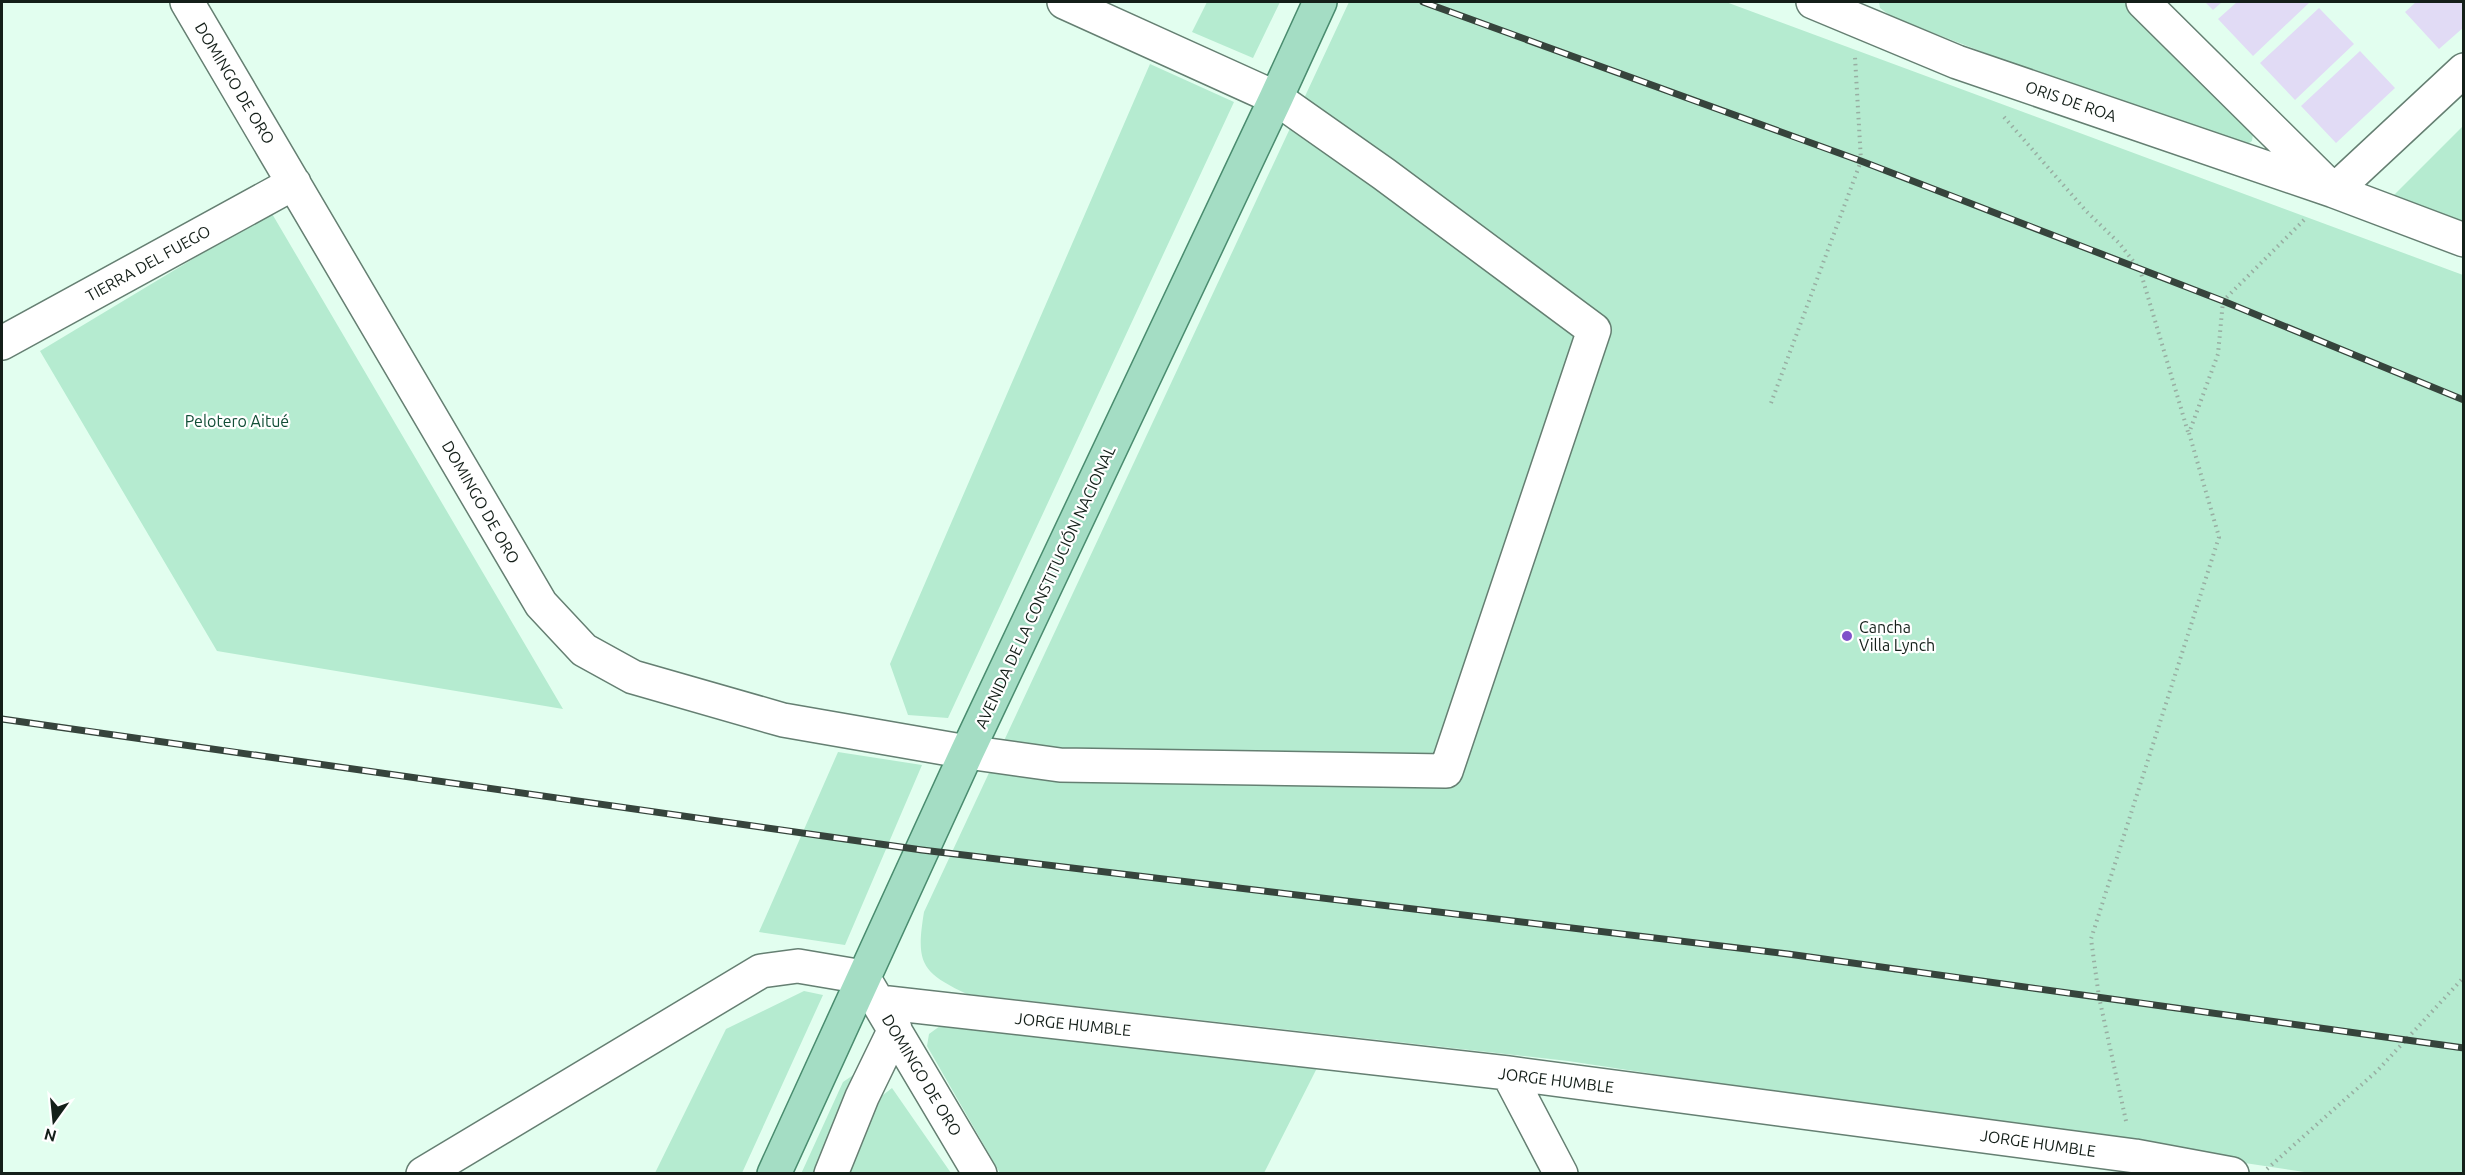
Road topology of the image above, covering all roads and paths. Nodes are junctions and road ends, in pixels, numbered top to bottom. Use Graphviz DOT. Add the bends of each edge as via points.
graph roads {
  1 [pos="187,2"];
  2 [pos="1064,2"];
  3 [pos="1320,2"];
  4 [pos="1813,2"];
  5 [pos="2143,2"];
  6 [pos="1857,9"];
  7 [pos="2463,70"];
  8 [pos="1276,98"];
  9 [pos="2003,115"];
  10 [pos="294,183"];
  11 [pos="2334,191"];
  12 [pos="2463,240"];
  13 [pos="2,343"];
  14 [pos="1771,403"];
  15 [pos="2189,433"];
  16 [pos="967,752"];
  17 [pos="2463,977"];
  18 [pos="879,1003"];
  19 [pos="1508,1074"];
  20 [pos="2139,1165"];
  21 [pos="423,1173"];
  22 [pos="774,1173"];
  23 [pos="831,1173"];
  24 [pos="980,1173"];
  25 [pos="1561,1173"];
  26 [pos="2232,1173"];
  27 [pos="2262,1173"];
  1 -- 10 [label="street, DOMINGO DE ORO"];
  2 -- 8 [label="street"];
  3 -- 8 [label="main road, AVENIDA DE LA CONSTITUCIÓN NACIONAL"];
  4 -- 6 [label="street, ORIS DE ROA"];
  5 -- 11 [label="street, ORIS DE ROA"];
  6 -- 11 [label="street, ORIS DE ROA" via="1957,62"];
  6 -- 14 [label="path" via="1861,161"];
  7 -- 11 [label="street"];
  8 -- 16 [label="main road, AVENIDA DE LA CONSTITUCIÓN NACIONAL"];
  8 -- 16 [label="street, DOMINGO DE ORO" via="1594,330 1446,771 1060,765"];
  9 -- 15 [label="path" via="2140,270"];
  10 -- 13 [label="street, TIERRA DEL FUEGO"];
  10 -- 16 [label="street, DOMINGO DE ORO" via="541,604 584,650 633,677 783,720"];
  11 -- 12 [label="street, ORIS DE ROA"];
  11 -- 15 [label="path" via="2223,301 2218,354"];
  15 -- 20 [label="path" via="2219,537 2091,939 2112,1064"];
  16 -- 18 [label="main road, AVENIDA DE LA CONSTITUCIÓN NACIONAL"];
  17 -- 27 [label="path" via="2378,1070"];
  18 -- 19 [label="street, JORGE HUMBLE"];
  18 -- 21 [label="street, JORGE HUMBLE" via="798,966 761,971"];
  18 -- 22 [label="main road, AVENIDA DE LA CONSTITUCIÓN NACIONAL"];
  18 -- 23 [label="street, AVENIDA DE LA CONSTITUCIÓN NACIONAL" via="862,1097"];
  18 -- 24 [label="street, DOMINGO DE ORO"];
  19 -- 20 [label="street, JORGE HUMBLE"];
  19 -- 25 [label="street"];
  20 -- 26 [label="street, JORGE HUMBLE"];
}
